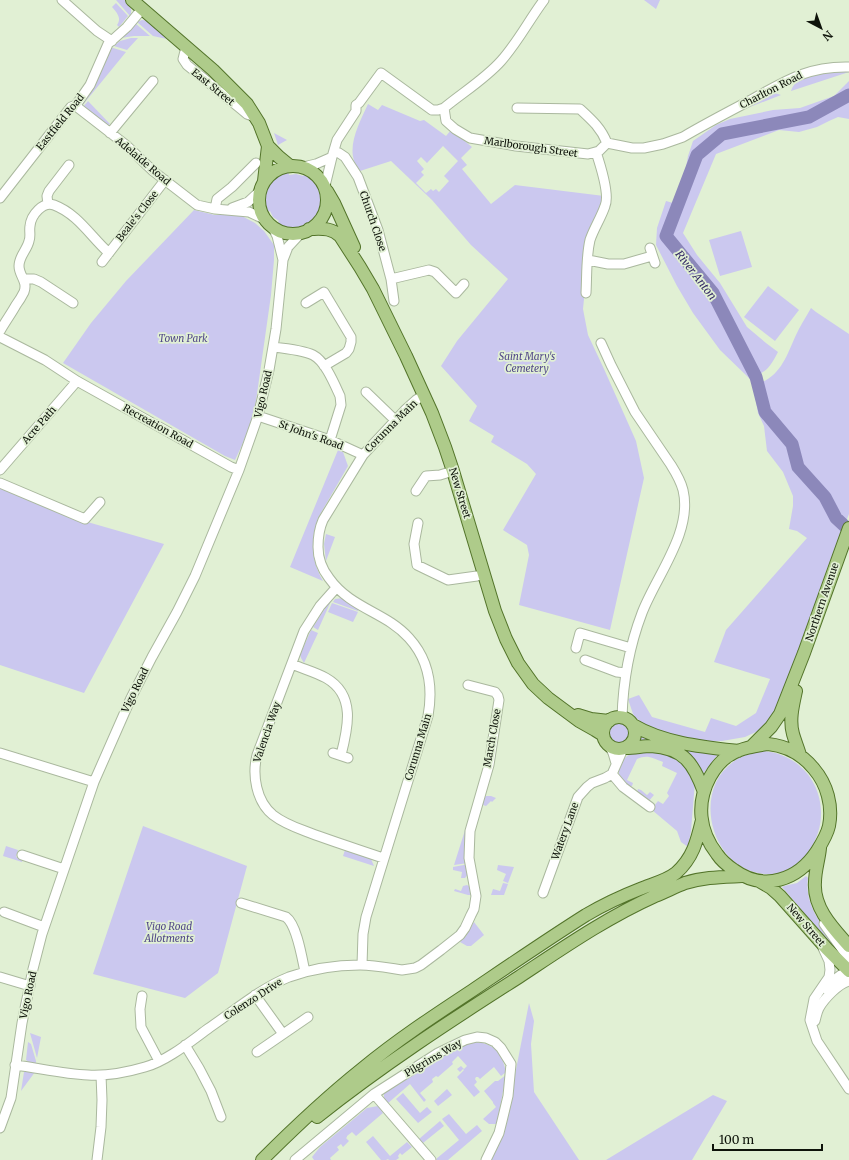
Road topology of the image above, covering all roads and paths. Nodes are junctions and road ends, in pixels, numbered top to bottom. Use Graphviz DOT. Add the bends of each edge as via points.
graph roads {
  1 [pos="62,0"];
  2 [pos="132,0"];
  3 [pos="541,2"];
  4 [pos="142,9"];
  5 [pos="112,41"];
  6 [pos="849,67"];
  7 [pos="153,81"];
  8 [pos="76,105"];
  9 [pos="444,108"];
  10 [pos="517,108"];
  11 [pos="110,133"];
  12 [pos="607,143"];
  13 [pos="268,146"];
  14 [pos="596,152"];
  15 [pos="333,154"];
  16 [pos="256,163"];
  17 [pos="69,166"];
  18 [pos="290,166"];
  19 [pos="304,167"];
  20 [pos="165,180"];
  21 [pos="262,186"];
  22 [pos="326,189"];
  23 [pos="0,198"];
  24 [pos="48,204"];
  25 [pos="215,209"];
  26 [pos="228,209"];
  27 [pos="264,219"];
  28 [pos="273,228"];
  29 [pos="305,231"];
  30 [pos="109,253"];
  31 [pos="652,256"];
  32 [pos="283,260"];
  33 [pos="588,260"];
  34 [pos="102,262"];
  35 [pos="360,267"];
  36 [pos="24,279"];
  37 [pos="391,279"];
  38 [pos="464,284"];
  39 [pos="586,293"];
  40 [pos="394,301"];
  41 [pos="73,303"];
  42 [pos="306,303"];
  43 [pos="0,331"];
  44 [pos="0,337"];
  45 [pos="601,343"];
  46 [pos="273,347"];
  47 [pos="324,366"];
  48 [pos="77,380"];
  49 [pos="366,392"];
  50 [pos="424,395"];
  51 [pos="258,416"];
  52 [pos="395,420"];
  53 [pos="330,440"];
  54 [pos="362,455"];
  55 [pos="0,470"];
  56 [pos="239,470"];
  57 [pos="453,471"];
  58 [pos="0,483"];
  59 [pos="416,491"];
  60 [pos="100,502"];
  61 [pos="418,523"];
  62 [pos="849,528"];
  63 [pos="484,574"];
  64 [pos="336,588"];
  65 [pos="576,648"];
  66 [pos="631,648"];
  67 [pos="804,653"];
  68 [pos="585,660"];
  69 [pos="292,664"];
  70 [pos="626,673"];
  71 [pos="468,685"];
  72 [pos="566,711"];
  73 [pos="622,718"];
  74 [pos="609,721"];
  75 [pos="633,725"];
  76 [pos="603,735"];
  77 [pos="752,746"];
  78 [pos="610,747"];
  79 [pos="625,748"];
  80 [pos="738,751"];
  81 [pos="0,754"];
  82 [pos="341,755"];
  83 [pos="800,755"];
  84 [pos="616,764"];
  85 [pos="612,774"];
  86 [pos="94,782"];
  87 [pos="482,788"];
  88 [pos="704,792"];
  89 [pos="650,807"];
  90 [pos="702,820"];
  91 [pos="821,845"];
  92 [pos="22,855"];
  93 [pos="383,858"];
  94 [pos="64,869"];
  95 [pos="742,876"];
  96 [pos="759,881"];
  97 [pos="543,893"];
  98 [pos="241,903"];
  99 [pos="819,906"];
  100 [pos="4,912"];
  101 [pos="44,927"];
  102 [pos="818,940"];
  103 [pos="849,946"];
  104 [pos="362,965"];
  105 [pos="305,972"];
  106 [pos="848,972"];
  107 [pos="0,977"];
  108 [pos="30,986"];
  109 [pos="255,995"];
  110 [pos="142,996"];
  111 [pos="813,1006"];
  112 [pos="308,1017"];
  113 [pos="812,1027"];
  114 [pos="283,1034"];
  115 [pos="185,1045"];
  116 [pos="257,1052"];
  117 [pos="159,1061"];
  118 [pos="15,1065"];
  119 [pos="101,1075"];
  120 [pos="849,1089"];
  121 [pos="374,1094"];
  122 [pos="220,1117"];
  123 [pos="0,1128"];
  124 [pos="97,1160"];
  125 [pos="262,1160"];
  126 [pos="295,1160"];
  127 [pos="431,1160"];
  128 [pos="486,1160"];
  1 -- 5 [label="street" via="96,31"];
  2 -- 4 [label="main road, East Street"];
  3 -- 9 [label="street" via="501,61"];
  4 -- 5 [label="street"];
  4 -- 13 [label="main road, East Street" via="241,97 256,118"];
  5 -- 8 [label="street, Eastfield Road" via="105,49 90,85"];
  6 -- 12 [label="street, Charlton Road" via="820,69 796,76 664,144 638,148"];
  7 -- 11 [label="street"];
  8 -- 11 [label="street, Adelaide Road"];
  8 -- 23 [label="street, Eastfield Road" via="71,107"];
  9 -- 14 [label="street, Marlborough Street" via="446,121 472,141 583,154"];
  9 -- 15 [label="street" via="432,110 381,73 356,106 356,111 337,140"];
  10 -- 12 [label="street" via="580,109 601,130"];
  11 -- 20 [label="street, Adelaide Road"];
  12 -- 14 [label="street"];
  13 -- 18 [label="main road, East Street"];
  13 -- 21 [label="main road, East Street"];
  14 -- 33 [label="street" via="606,186 606,204 590,241"];
  15 -- 19 [label="street" via="316,164"];
  15 -- 22 [label="street"];
  15 -- 37 [label="street, Church Close" via="340,153 345,157 358,177 378,230"];
  16 -- 25 [label="street" via="217,199"];
  17 -- 24 [label="street" via="49,191"];
  18 -- 19 [label="main road"];
  18 -- 21 [label="main road" via="268,176"];
  19 -- 22 [label="main road" via="316,174"];
  20 -- 25 [label="street, Adelaide Road" via="197,205"];
  20 -- 30 [label="street, Beale's Close"];
  21 -- 26 [label="street, Adelaide Road" via="248,202"];
  21 -- 27 [label="main road" via="260,205"];
  22 -- 29 [label="main road" via="327,202 324,212 317,223"];
  22 -- 35 [label="main road, New Street" via="351,240"];
  24 -- 30 [label="street" via="73,216"];
  24 -- 36 [label="street" via="32,218 29,242 19,264"];
  25 -- 26 [label="street, Adelaide Road"];
  26 -- 27 [label="street, Adelaide Road" via="249,212"];
  27 -- 28 [label="main road"];
  28 -- 29 [label="main road" via="287,233"];
  28 -- 32 [label="street, Vigo Road"];
  29 -- 32 [label="street, Vigo Road" via="288,247"];
  29 -- 35 [label="main road, New Street" via="325,229 337,233"];
  30 -- 34 [label="street, Beale's Close"];
  31 -- 33 [label="street" via="624,264"];
  32 -- 46 [label="street, Vigo Road"];
  33 -- 39 [label="street"];
  35 -- 50 [label="main road, New Street"];
  36 -- 41 [label="street" via="41,282"];
  36 -- 43 [label="street" via="24,293"];
  37 -- 38 [label="street" via="429,270 435,272 454,296"];
  37 -- 40 [label="street, Church Close"];
  42 -- 47 [label="street" via="327,290 350,337 351,342 346,353"];
  44 -- 48 [label="street"];
  45 -- 66 [label="street" via="635,412 671,465 683,491 682,526 676,544 650,594"];
  46 -- 47 [label="street" via="311,354"];
  46 -- 51 [label="street, Vigo Road"];
  47 -- 53 [label="street" via="341,401"];
  48 -- 55 [label="street, Acre Path"];
  48 -- 56 [label="street, Recreation Road"];
  49 -- 52 [label="street"];
  50 -- 52 [label="street, Corunna Main"];
  50 -- 57 [label="main road, New Street"];
  51 -- 53 [label="street, St John's Road"];
  51 -- 56 [label="street, Vigo Road"];
  52 -- 54 [label="street, Corunna Main"];
  53 -- 54 [label="street, St John's Road"];
  54 -- 64 [label="street, Corunna Main" via="319,531 319,558 324,571"];
  56 -- 86 [label="street, Vigo Road" via="189,588 137,685"];
  57 -- 59 [label="street" via="426,476"];
  57 -- 63 [label="main road, New Street"];
  58 -- 60 [label="street" via="85,519"];
  61 -- 63 [label="street" via="414,544 417,565 448,580"];
  62 -- 67 [label="main road, Northern Avenue"];
  63 -- 72 [label="main road, New Street" via="501,627 521,668 537,689"];
  64 -- 69 [label="street, Valencia Way" via="320,606 304,631"];
  64 -- 93 [label="street, Corunna Main" via="346,597 388,620 409,638 421,655 429,677 431,693 428,716"];
  65 -- 66 [label="street" via="580,633"];
  66 -- 70 [label="street"];
  67 -- 77 [label="main road, Northern Avenue" via="780,714"];
  67 -- 83 [label="main road, Northern Avenue" via="792,708 793,733"];
  68 -- 70 [label="street"];
  69 -- 82 [label="street" via="324,677 343,695 348,722"];
  69 -- 93 [label="street, Valencia Way" via="256,762 256,783 260,796 273,814 291,825"];
  70 -- 73 [label="street"];
  71 -- 87 [label="street, March Close" via="495,692 499,700 489,764"];
  72 -- 74 [label="main road, New Street" via="591,719"];
  72 -- 76 [label="main road, New Street"];
  73 -- 74 [label="main road, New Street"];
  73 -- 75 [label="main road"];
  74 -- 76 [label="main road" via="604,727"];
  75 -- 79 [label="main road" via="635,738"];
  75 -- 80 [label="main road" via="650,734 693,745"];
  76 -- 78 [label="main road, New Street"];
  77 -- 80 [label="main road"];
  77 -- 83 [label="main road" via="768,744 789,749"];
  78 -- 79 [label="main road"];
  78 -- 84 [label="street"];
  79 -- 84 [label="street"];
  79 -- 88 [label="main road" via="653,746 681,755 696,771"];
  80 -- 88 [label="main road" via="720,763"];
  81 -- 86 [label="street"];
  83 -- 91 [label="main road" via="821,777 828,798 829,826"];
  84 -- 85 [label="street"];
  85 -- 89 [label="street" via="623,787"];
  85 -- 97 [label="street, Watery Lane" via="587,787 578,797"];
  86 -- 94 [label="street, Vigo Road"];
  87 -- 104 [label="street, Colenzo Drive" via="470,831 469,858 476,896 474,909 465,928 460,935 415,968 402,970"];
  88 -- 90 [label="main road"];
  90 -- 95 [label="main road" via="715,852"];
  90 -- 125 [label="main road" via="693,851 674,874 588,914 435,1015 335,1091"];
  91 -- 96 [label="main road" via="808,863 795,873 780,879"];
  91 -- 99 [label="main road, New Street" via="814,882"];
  92 -- 94 [label="street"];
  93 -- 104 [label="street, Corunna Main" via="366,917"];
  94 -- 101 [label="street, Vigo Road"];
  95 -- 96 [label="main road"];
  95 -- 125 [label="main road" via="709,878 687,883 613,917 374,1074"];
  96 -- 102 [label="main road, New Street" via="780,896"];
  98 -- 105 [label="street" via="289,920 294,929"];
  99 -- 103 [label="main road, New Street"];
  99 -- 106 [label="street" via="822,921"];
  100 -- 101 [label="street"];
  101 -- 108 [label="street, Vigo Road"];
  102 -- 106 [label="main road, New Street"];
  102 -- 111 [label="street" via="827,957 830,970 827,980 814,999"];
  104 -- 105 [label="street, Colenzo Drive"];
  105 -- 109 [label="street, Colenzo Drive" via="288,977"];
  106 -- 111 [label="street" via="831,983"];
  106 -- 113 [label="street" via="822,1003"];
  107 -- 108 [label="street"];
  108 -- 118 [label="street, Vigo Road"];
  109 -- 114 [label="street"];
  109 -- 115 [label="street, Colenzo Drive"];
  110 -- 117 [label="street" via="141,1027"];
  111 -- 113 [label="street" via="810,1016"];
  112 -- 114 [label="street"];
  113 -- 120 [label="street" via="821,1048"];
  114 -- 116 [label="street"];
  115 -- 117 [label="street, Colenzo Drive"];
  115 -- 122 [label="street" via="211,1091"];
  117 -- 119 [label="street, Colenzo Drive" via="144,1068"];
  118 -- 119 [label="street, Colenzo Drive"];
  118 -- 123 [label="street, Vigo Road" via="11,1098"];
  119 -- 124 [label="street" via="101,1127"];
  121 -- 126 [label="street, Pilgrims Way"];
  121 -- 127 [label="street"];
  121 -- 128 [label="street, Pilgrims Way" via="438,1053 465,1040 477,1037 494,1042 507,1055 511,1068 508,1096 499,1133"];
}
